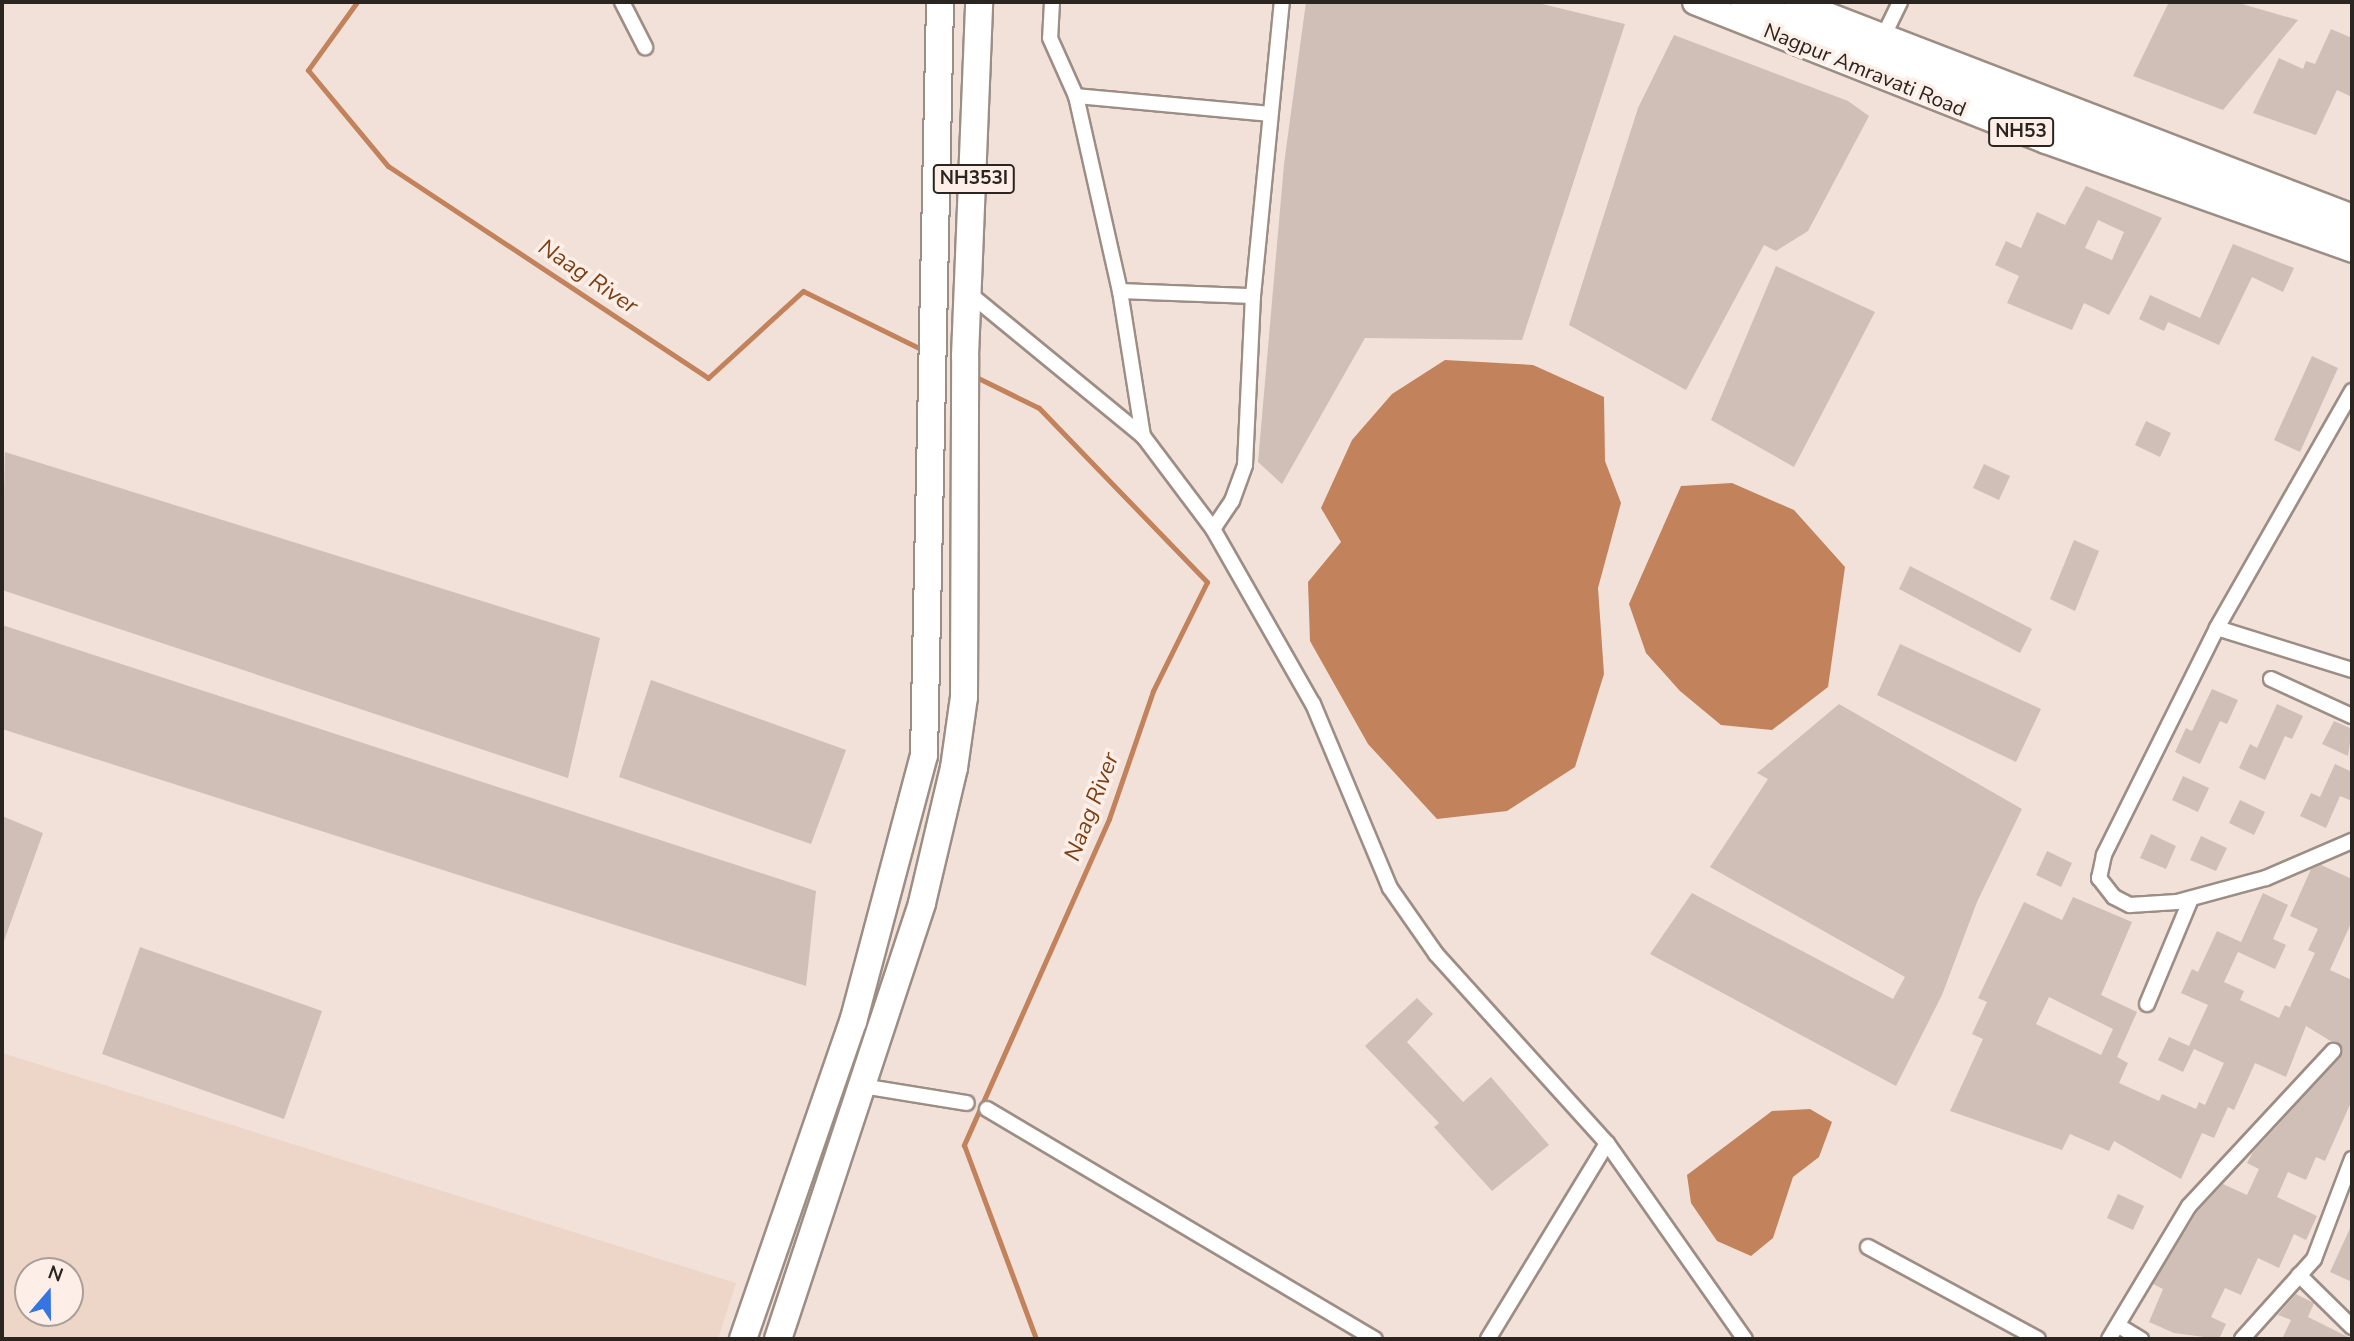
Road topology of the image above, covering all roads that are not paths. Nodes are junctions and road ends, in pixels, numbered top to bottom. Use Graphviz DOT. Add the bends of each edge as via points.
graph roads {
  1 [pos="622,2"];
  2 [pos="940,2"];
  3 [pos="979,2"];
  4 [pos="1052,2"];
  5 [pos="1282,2"];
  6 [pos="1694,2"];
  7 [pos="1744,2"];
  8 [pos="1796,2"];
  9 [pos="1900,2"];
  10 [pos="1884,35"];
  11 [pos="645,47"];
  12 [pos="1076,96"];
  13 [pos="1269,114"];
  14 [pos="2352,216"];
  15 [pos="2352,234"];
  16 [pos="2352,250"];
  17 [pos="1120,291"];
  18 [pos="970,294"];
  19 [pos="1254,296"];
  20 [pos="2352,391"];
  21 [pos="1143,436"];
  22 [pos="1213,528"];
  23 [pos="2217,628"];
  24 [pos="2352,670"];
  25 [pos="2271,679"];
  26 [pos="2352,716"];
  27 [pos="2352,841"];
  28 [pos="2191,899"];
  29 [pos="2147,1004"];
  30 [pos="2333,1051"];
  31 [pos="862,1086"];
  32 [pos="967,1103"];
  33 [pos="987,1109"];
  34 [pos="1607,1143"];
  35 [pos="2352,1159"];
  36 [pos="1868,1247"];
  37 [pos="2299,1275"];
  38 [pos="2119,1326"];
  39 [pos="2352,1327"];
  40 [pos="743,1339"];
  41 [pos="778,1339"];
  42 [pos="1375,1339"];
  43 [pos="1488,1339"];
  44 [pos="1745,1339"];
  45 [pos="2038,1339"];
  46 [pos="2109,1339"];
  47 [pos="2141,1339"];
  48 [pos="2242,1339"];
  1 -- 11 [label="street"];
  2 -- 40 [label="highway, NH353I" via="924,755 853,1022"];
  3 -- 18 [label="highway, NH353I"];
  4 -- 12 [label="street" via="1050,38"];
  5 -- 13 [label="street"];
  6 -- 16 [label="main road, Nagpur Amravati Road / NH53" via="2045,142"];
  7 -- 15 [label="highway" via="2203,183"];
  8 -- 10 [label="main road, Nagpur Amravati Road / NH53"];
  9 -- 10 [label="street"];
  10 -- 14 [label="main road, Nagpur Amravati Road / NH53"];
  12 -- 13 [label="street"];
  12 -- 17 [label="street"];
  13 -- 19 [label="street"];
  17 -- 19 [label="street"];
  17 -- 21 [label="street"];
  18 -- 21 [label="street"];
  18 -- 31 [label="highway, NH353I" via="965,356 964,697 941,836"];
  19 -- 22 [label="street" via="1245,465 1232,501"];
  20 -- 23 [label="street"];
  21 -- 22 [label="street"];
  22 -- 34 [label="street" via="1312,704 1390,888 1436,954"];
  23 -- 24 [label="street"];
  23 -- 28 [label="street" via="2104,855 2099,878 2114,897 2130,905"];
  25 -- 26 [label="street"];
  27 -- 28 [label="street" via="2278,873"];
  28 -- 29 [label="street"];
  30 -- 38 [label="street" via="2189,1206"];
  31 -- 32 [label="street"];
  31 -- 41 [label="highway"];
  33 -- 42 [label="street"];
  34 -- 43 [label="street"];
  34 -- 44 [label="street"];
  35 -- 37 [label="street" via="2328,1235"];
  36 -- 45 [label="street"];
  37 -- 39 [label="street"];
  37 -- 48 [label="street"];
  38 -- 46 [label="street"];
  38 -- 47 [label="street"];
}
